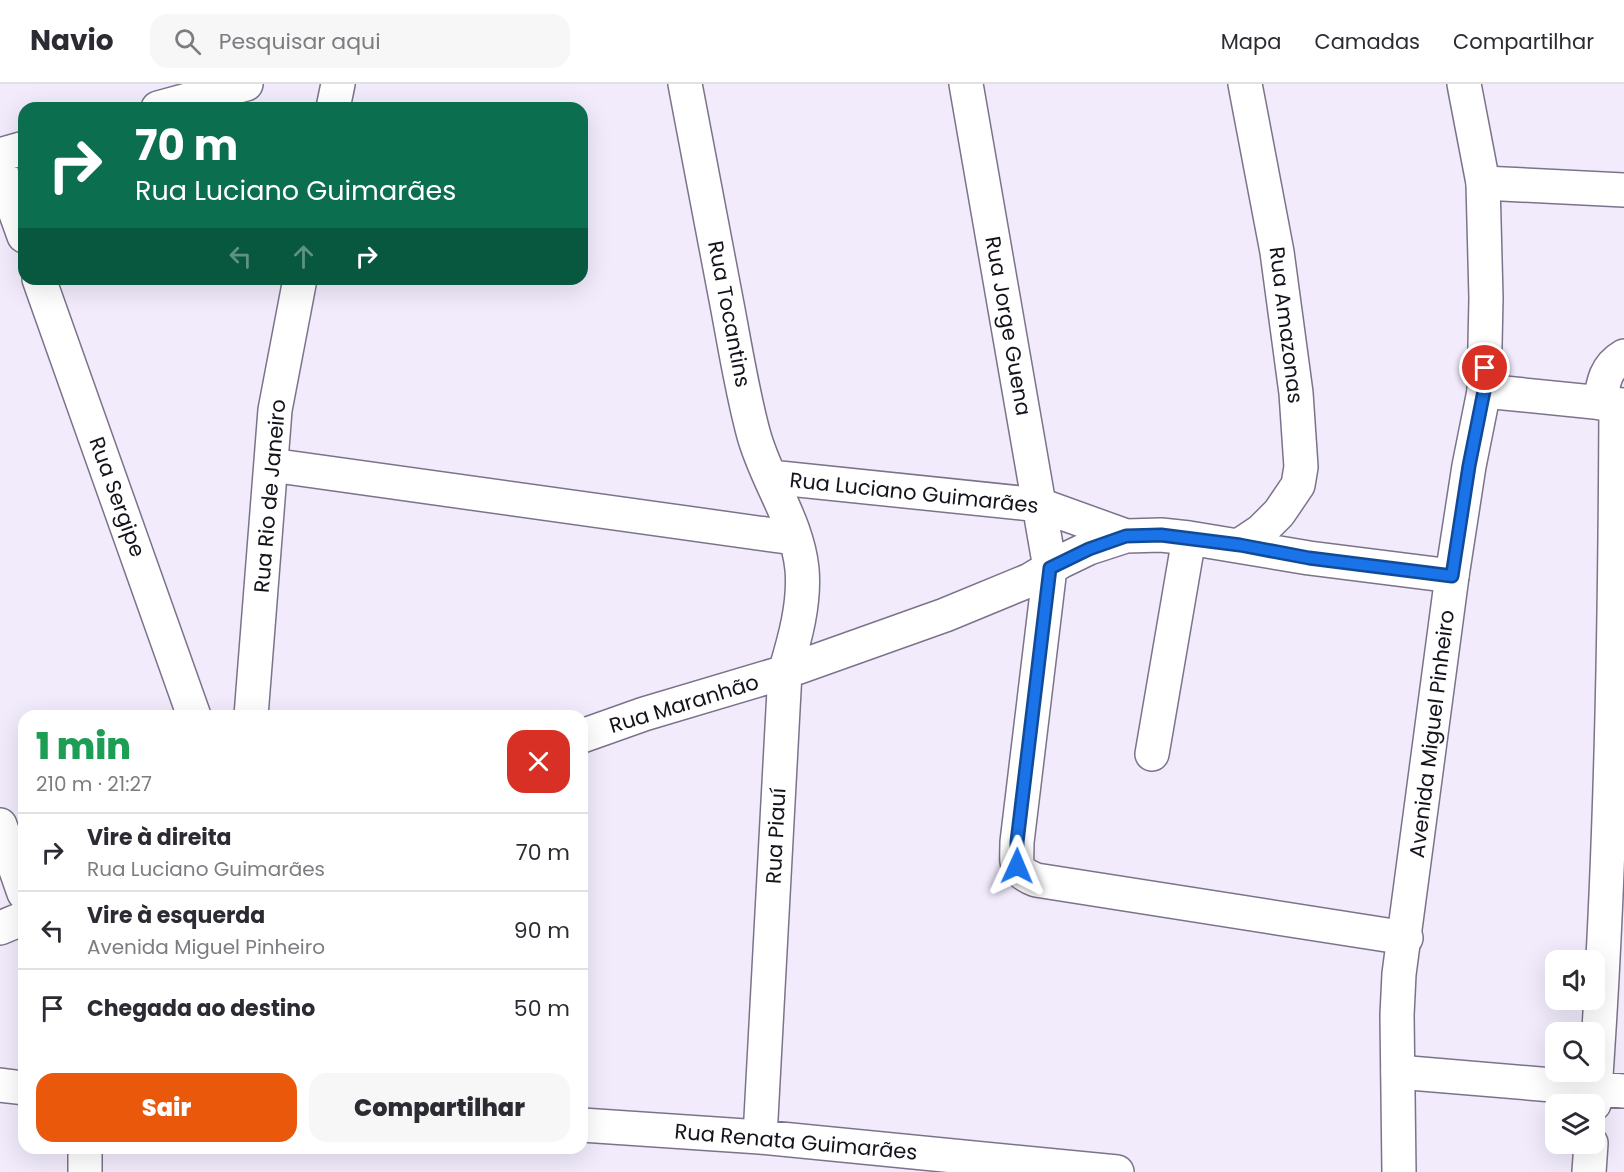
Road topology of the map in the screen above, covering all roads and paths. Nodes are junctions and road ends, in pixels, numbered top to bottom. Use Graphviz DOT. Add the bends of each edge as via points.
graph roads {
  1 [pos="246,84"];
  2 [pos="338,84"];
  3 [pos="685,84"];
  4 [pos="966,84"];
  5 [pos="1245,84"];
  6 [pos="1464,84"];
  7 [pos="192,91"];
  8 [pos="170,102"];
  9 [pos="334,102"];
  10 [pos="18,150"];
  11 [pos="0,155"];
  12 [pos="0,169"];
  13 [pos="1483,183"];
  14 [pos="1624,190"];
  15 [pos="18,219"];
  16 [pos="41,285"];
  17 [pos="299,285"];
  18 [pos="1624,356"];
  19 [pos="1484,391"];
  20 [pos="1613,404"];
  21 [pos="271,465"];
  22 [pos="770,477"];
  23 [pos="1040,504"];
  24 [pos="1126,536"];
  25 [pos="794,538"];
  26 [pos="1189,538"];
  27 [pos="1240,545"];
  28 [pos="1050,568"];
  29 [pos="1452,576"];
  30 [pos="1619,634"];
  31 [pos="785,672"];
  32 [pos="193,710"];
  33 [pos="251,710"];
  34 [pos="588,734"];
  35 [pos="1152,754"];
  36 [pos="0,825"];
  37 [pos="1615,862"];
  38 [pos="18,876"];
  39 [pos="18,920"];
  40 [pos="0,928"];
  41 [pos="1406,938"];
  42 [pos="1398,1072"];
  43 [pos="0,1085"];
  44 [pos="18,1087"];
  45 [pos="1595,1094"];
  46 [pos="1604,1094"];
  47 [pos="588,1125"];
  48 [pos="760,1137"];
  49 [pos="85,1154"];
  50 [pos="1590,1154"];
  51 [pos="85,1172"];
  52 [pos="1117,1172"];
  53 [pos="1399,1172"];
  54 [pos="1589,1172"];
  1 -- 7 [label="street"];
  2 -- 9 [label="street"];
  3 -- 22 [label="street, Rua Tocantins" via="740,373 754,435"];
  4 -- 23 [label="street, Rua Jorge Guena"];
  5 -- 27 [label="street, Rua Amazonas" via="1277,252 1296,393 1301,467 1298,485 1279,513"];
  6 -- 13 [label="street, Avenida Miguel Pinheiro"];
  7 -- 8 [label="street"];
  10 -- 11 [label="street"];
  12 -- 15 [label="street"];
  13 -- 14 [label="street"];
  13 -- 19 [label="street, Avenida Miguel Pinheiro"];
  16 -- 32 [label="street, Rua Sergipe"];
  17 -- 21 [label="street, Rua Rio de Janeiro" via="275,410"];
  18 -- 20 [label="street" via="1606,375"];
  19 -- 20 [label="street"];
  19 -- 29 [label="street, Avenida Miguel Pinheiro"];
  20 -- 30 [label="street"];
  21 -- 25 [label="street"];
  21 -- 33 [label="street, Rua Rio de Janeiro"];
  22 -- 23 [label="street, Rua Luciano Guimarães"];
  22 -- 25 [label="street, Rua Tocantins"];
  23 -- 24 [label="street, Rua Luciano Guimarães"];
  23 -- 28 [label="street, Rua Jorge Guena"];
  24 -- 26 [label="street, Rua Luciano Guimarães"];
  24 -- 28 [label="street, Rua Luciano Guimarães"];
  25 -- 31 [label="street, Rua Piauí" via="802,570 800,613"];
  26 -- 27 [label="street, Rua Luciano Guimarães"];
  26 -- 35 [label="street"];
  27 -- 29 [label="street, Rua Luciano Guimarães"];
  28 -- 31 [label="street, Rua Luciano Guimarães" via="996,595"];
  28 -- 41 [label="street, Rua Jorge Guena" via="1017,842 1017,866 1021,872 1036,880"];
  29 -- 41 [label="street, Avenida Miguel Pinheiro"];
  30 -- 37 [label="street"];
  31 -- 34 [label="street, Rua Maranhão"];
  31 -- 48 [label="street, Rua Piauí"];
  36 -- 38 [label="street"];
  37 -- 46 [label="street"];
  39 -- 40 [label="street"];
  41 -- 42 [label="street, Avenida Miguel Pinheiro" via="1396,1015"];
  42 -- 45 [label="street"];
  42 -- 53 [label="street, Avenida Miguel Pinheiro"];
  43 -- 44 [label="street"];
  47 -- 48 [label="street, Rua Renata Guimarães"];
  48 -- 52 [label="street, Rua Renata Guimarães"];
  49 -- 51 [label="street"];
  50 -- 54 [label="street"];
}
